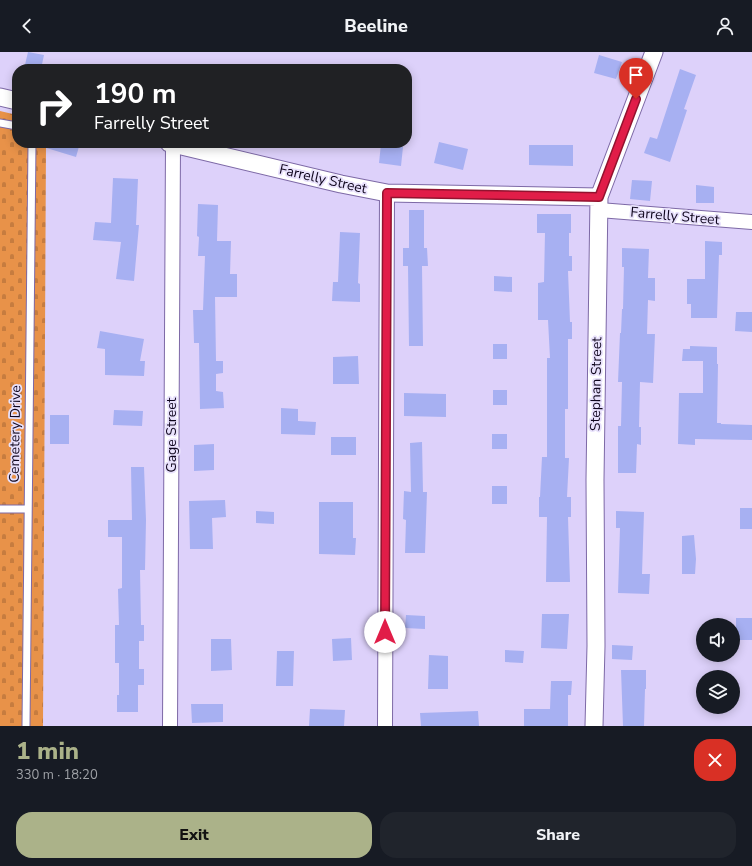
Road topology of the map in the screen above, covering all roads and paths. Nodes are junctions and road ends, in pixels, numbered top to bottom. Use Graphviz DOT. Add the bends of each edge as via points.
graph roads {
  1 [pos="654,52"];
  2 [pos="0,97"];
  3 [pos="12,100"];
  4 [pos="0,122"];
  5 [pos="12,125"];
  6 [pos="32,148"];
  7 [pos="171,148"];
  8 [pos="188,148"];
  9 [pos="387,193"];
  10 [pos="599,204"];
  11 [pos="752,222"];
  12 [pos="0,509"];
  13 [pos="27,509"];
  14 [pos="26,726"];
  15 [pos="170,726"];
  16 [pos="385,726"];
  17 [pos="594,726"];
  1 -- 10 [label="street, Stephan Street"];
  2 -- 3 [label="street"];
  4 -- 5 [label="lane"];
  6 -- 13 [label="lane, Cemetery Drive"];
  7 -- 15 [label="street, Gage Street"];
  8 -- 9 [label="street, Farrelly Street"];
  9 -- 10 [label="street, Farrelly Street"];
  9 -- 16 [label="street"];
  10 -- 11 [label="street, Farrelly Street"];
  10 -- 17 [label="street, Stephan Street"];
  12 -- 13 [label="lane"];
  13 -- 14 [label="lane, Cemetery Drive"];
}
